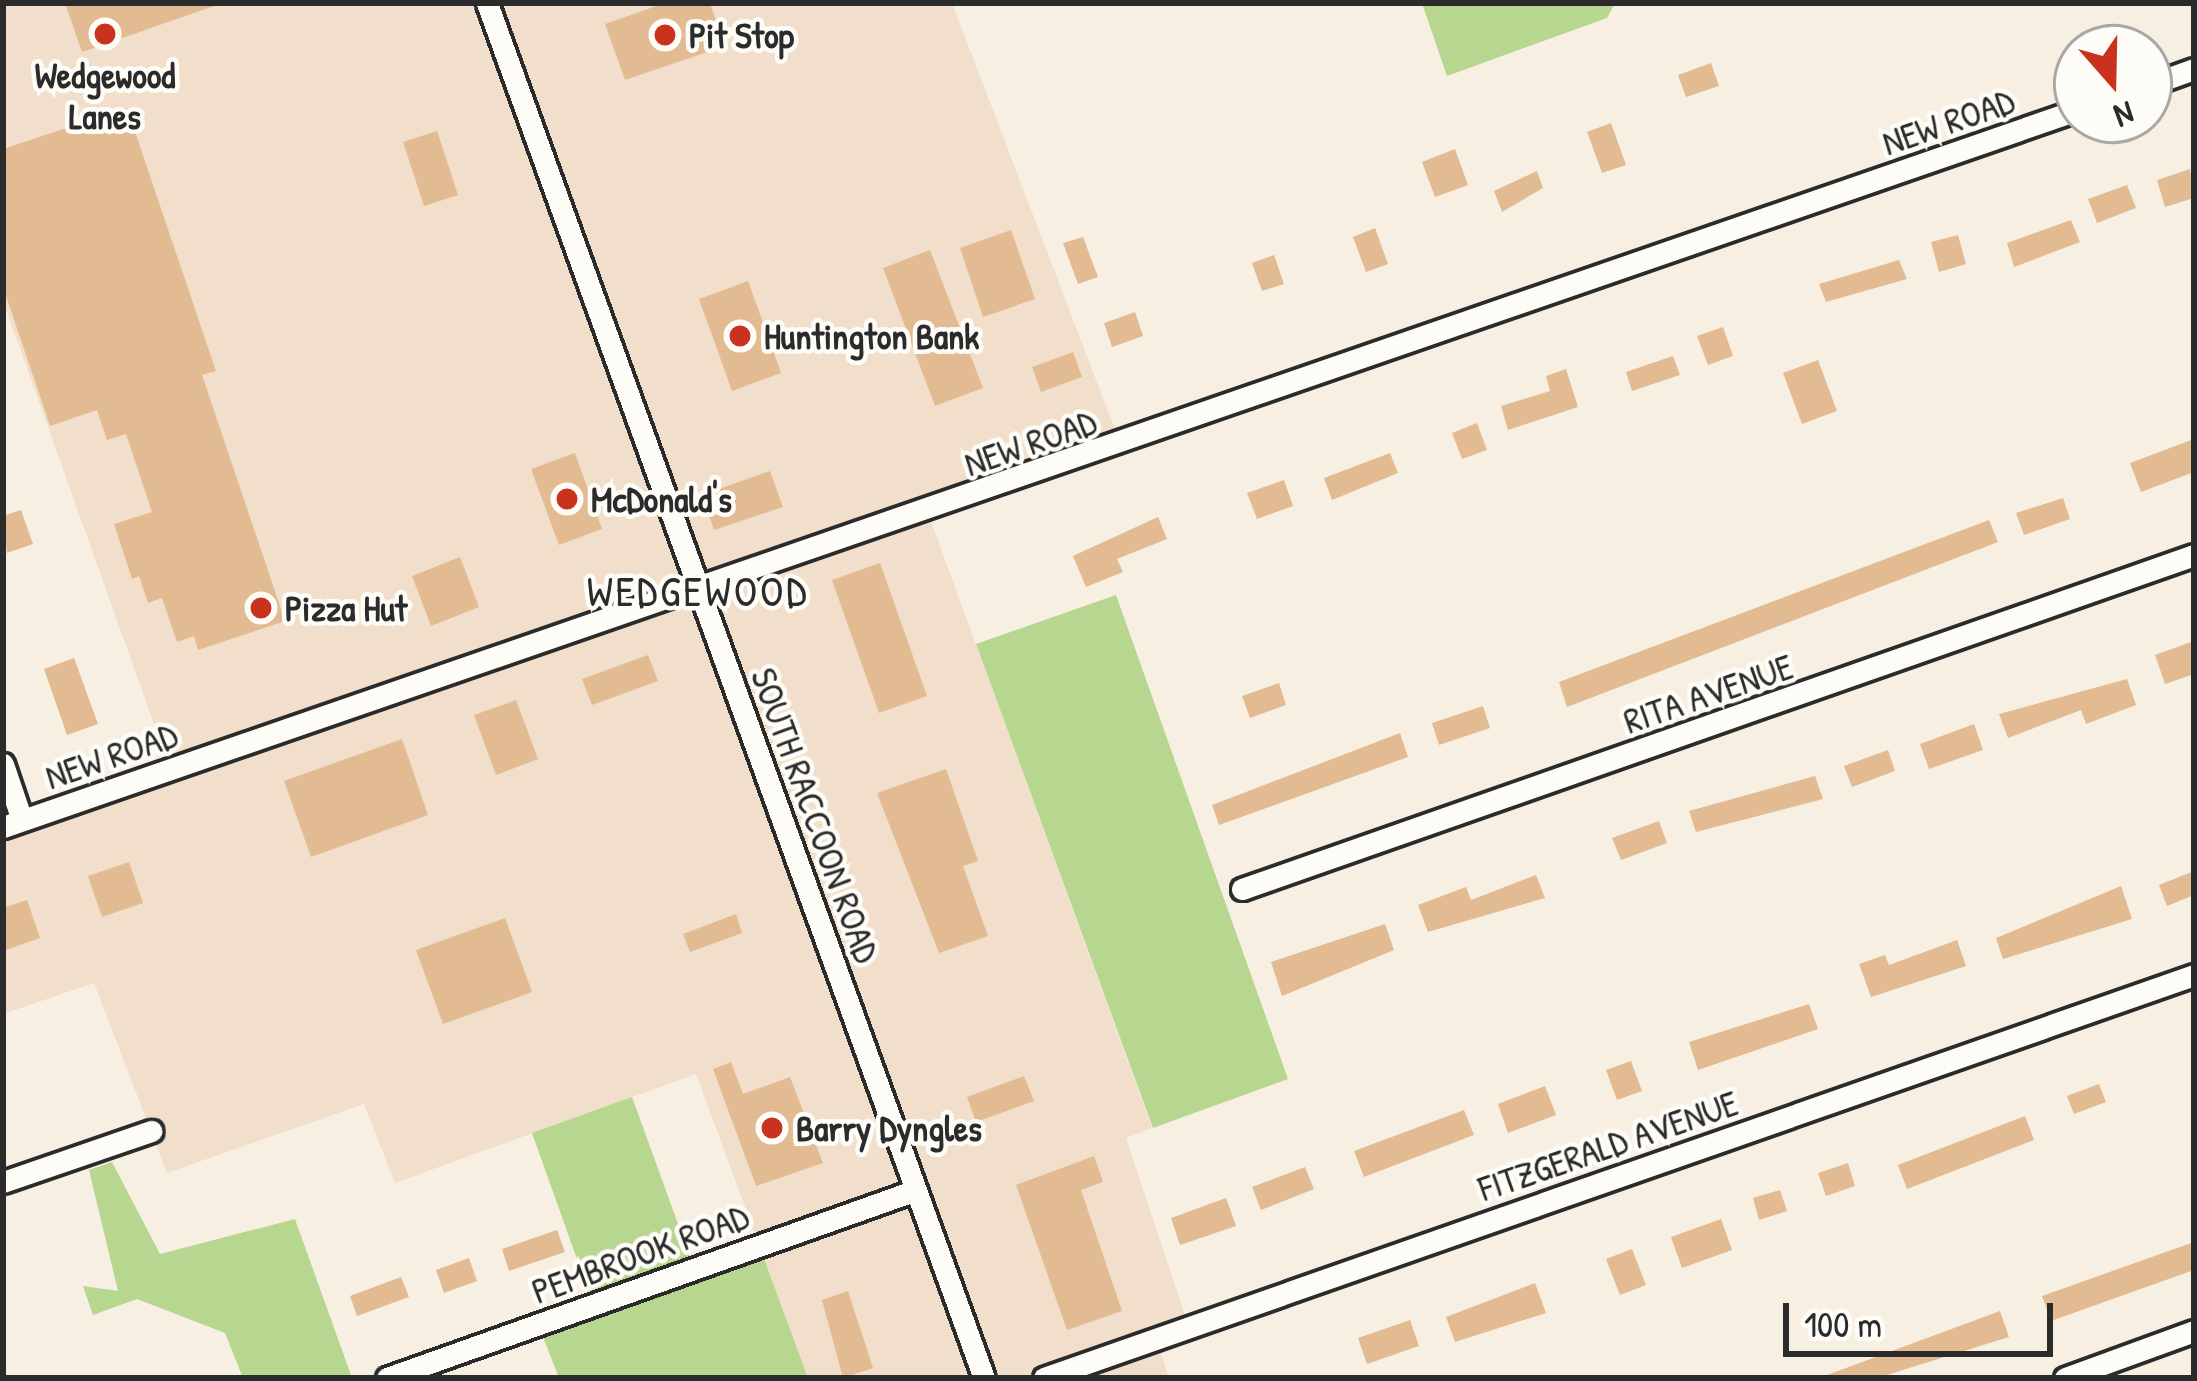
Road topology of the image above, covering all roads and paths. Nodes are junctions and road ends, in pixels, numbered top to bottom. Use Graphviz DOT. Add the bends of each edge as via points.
graph roads {
  1 [pos="487,3"];
  2 [pos="2053,118"];
  3 [pos="2194,555"];
  4 [pos="698,591"];
  5 [pos="3,764"];
  6 [pos="13,824"];
  7 [pos="1243,889"];
  8 [pos="2194,975"];
  9 [pos="151,1131"];
  10 [pos="3,1182"];
  11 [pos="916,1190"];
  12 [pos="2194,1331"];
  13 [pos="387,1378"];
  14 [pos="984,1378"];
  15 [pos="1044,1378"];
  16 [pos="2065,1378"];
  1 -- 4 [label="street, SOUTH RACCOON ROAD"];
  2 -- 4 [label="street, NEW ROAD"];
  3 -- 7 [label="street, RITA AVENUE"];
  4 -- 6 [label="street, NEW ROAD"];
  4 -- 11 [label="street, SOUTH RACCOON ROAD"];
  5 -- 6 [label="street"];
  8 -- 15 [label="street, FITZGERALD AVENUE"];
  9 -- 10 [label="street"];
  11 -- 13 [label="street, PEMBROOK ROAD"];
  11 -- 14 [label="street, SOUTH RACCOON ROAD"];
  12 -- 16 [label="street"];
}
